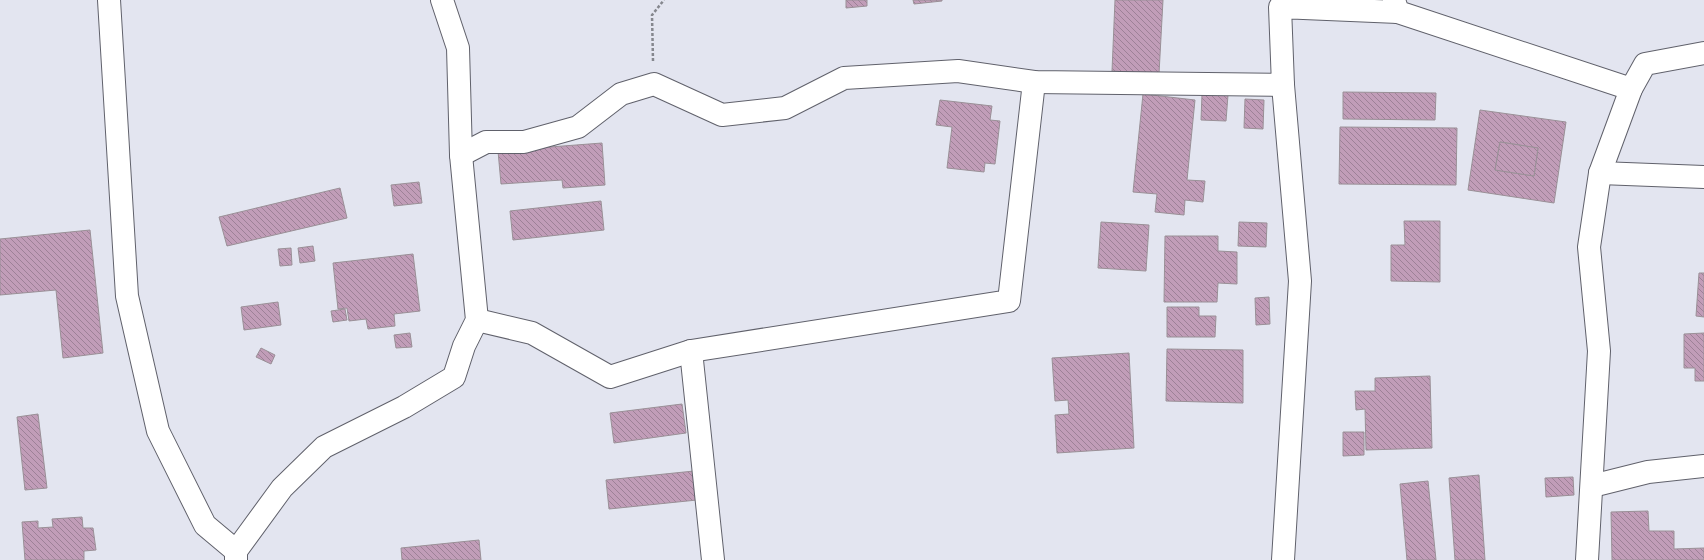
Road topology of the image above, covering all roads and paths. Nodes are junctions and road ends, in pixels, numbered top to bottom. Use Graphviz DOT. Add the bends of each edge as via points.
graph roads {
  1 [pos="109,0"];
  2 [pos="442,0"];
  3 [pos="664,0"];
  4 [pos="1396,6"];
  5 [pos="1704,53"];
  6 [pos="1034,82"];
  7 [pos="654,84"];
  8 [pos="1283,85"];
  9 [pos="1631,89"];
  10 [pos="461,154"];
  11 [pos="1600,173"];
  12 [pos="1704,177"];
  13 [pos="477,320"];
  14 [pos="691,351"];
  15 [pos="1704,466"];
  16 [pos="1592,486"];
  17 [pos="236,556"];
  18 [pos="713,560"];
  19 [pos="1283,560"];
  20 [pos="1587,560"];
  1 -- 17 [label="street" via="127,296 158,431 205,525"];
  2 -- 10 [label="street" via="458,48"];
  3 -- 7 [label="path" via="652,15"];
  4 -- 8 [label="street" via="1280,7"];
  4 -- 9 [label="street"];
  5 -- 9 [label="street" via="1645,64"];
  6 -- 7 [label="street" via="958,71 844,78 785,108 722,115"];
  6 -- 8 [label="street"];
  6 -- 14 [label="street" via="1009,301"];
  7 -- 10 [label="street" via="621,94 578,127 524,142 486,142"];
  8 -- 19 [label="street" via="1300,281"];
  9 -- 11 [label="street"];
  10 -- 13 [label="street"];
  11 -- 12 [label="street"];
  11 -- 16 [label="street" via="1589,247 1599,351"];
  13 -- 14 [label="street" via="532,333 610,378"];
  13 -- 17 [label="street" via="464,346 454,377 404,407 324,447 282,488"];
  14 -- 18 [label="street"];
  15 -- 16 [label="street" via="1648,472"];
  16 -- 20 [label="street"];
}
